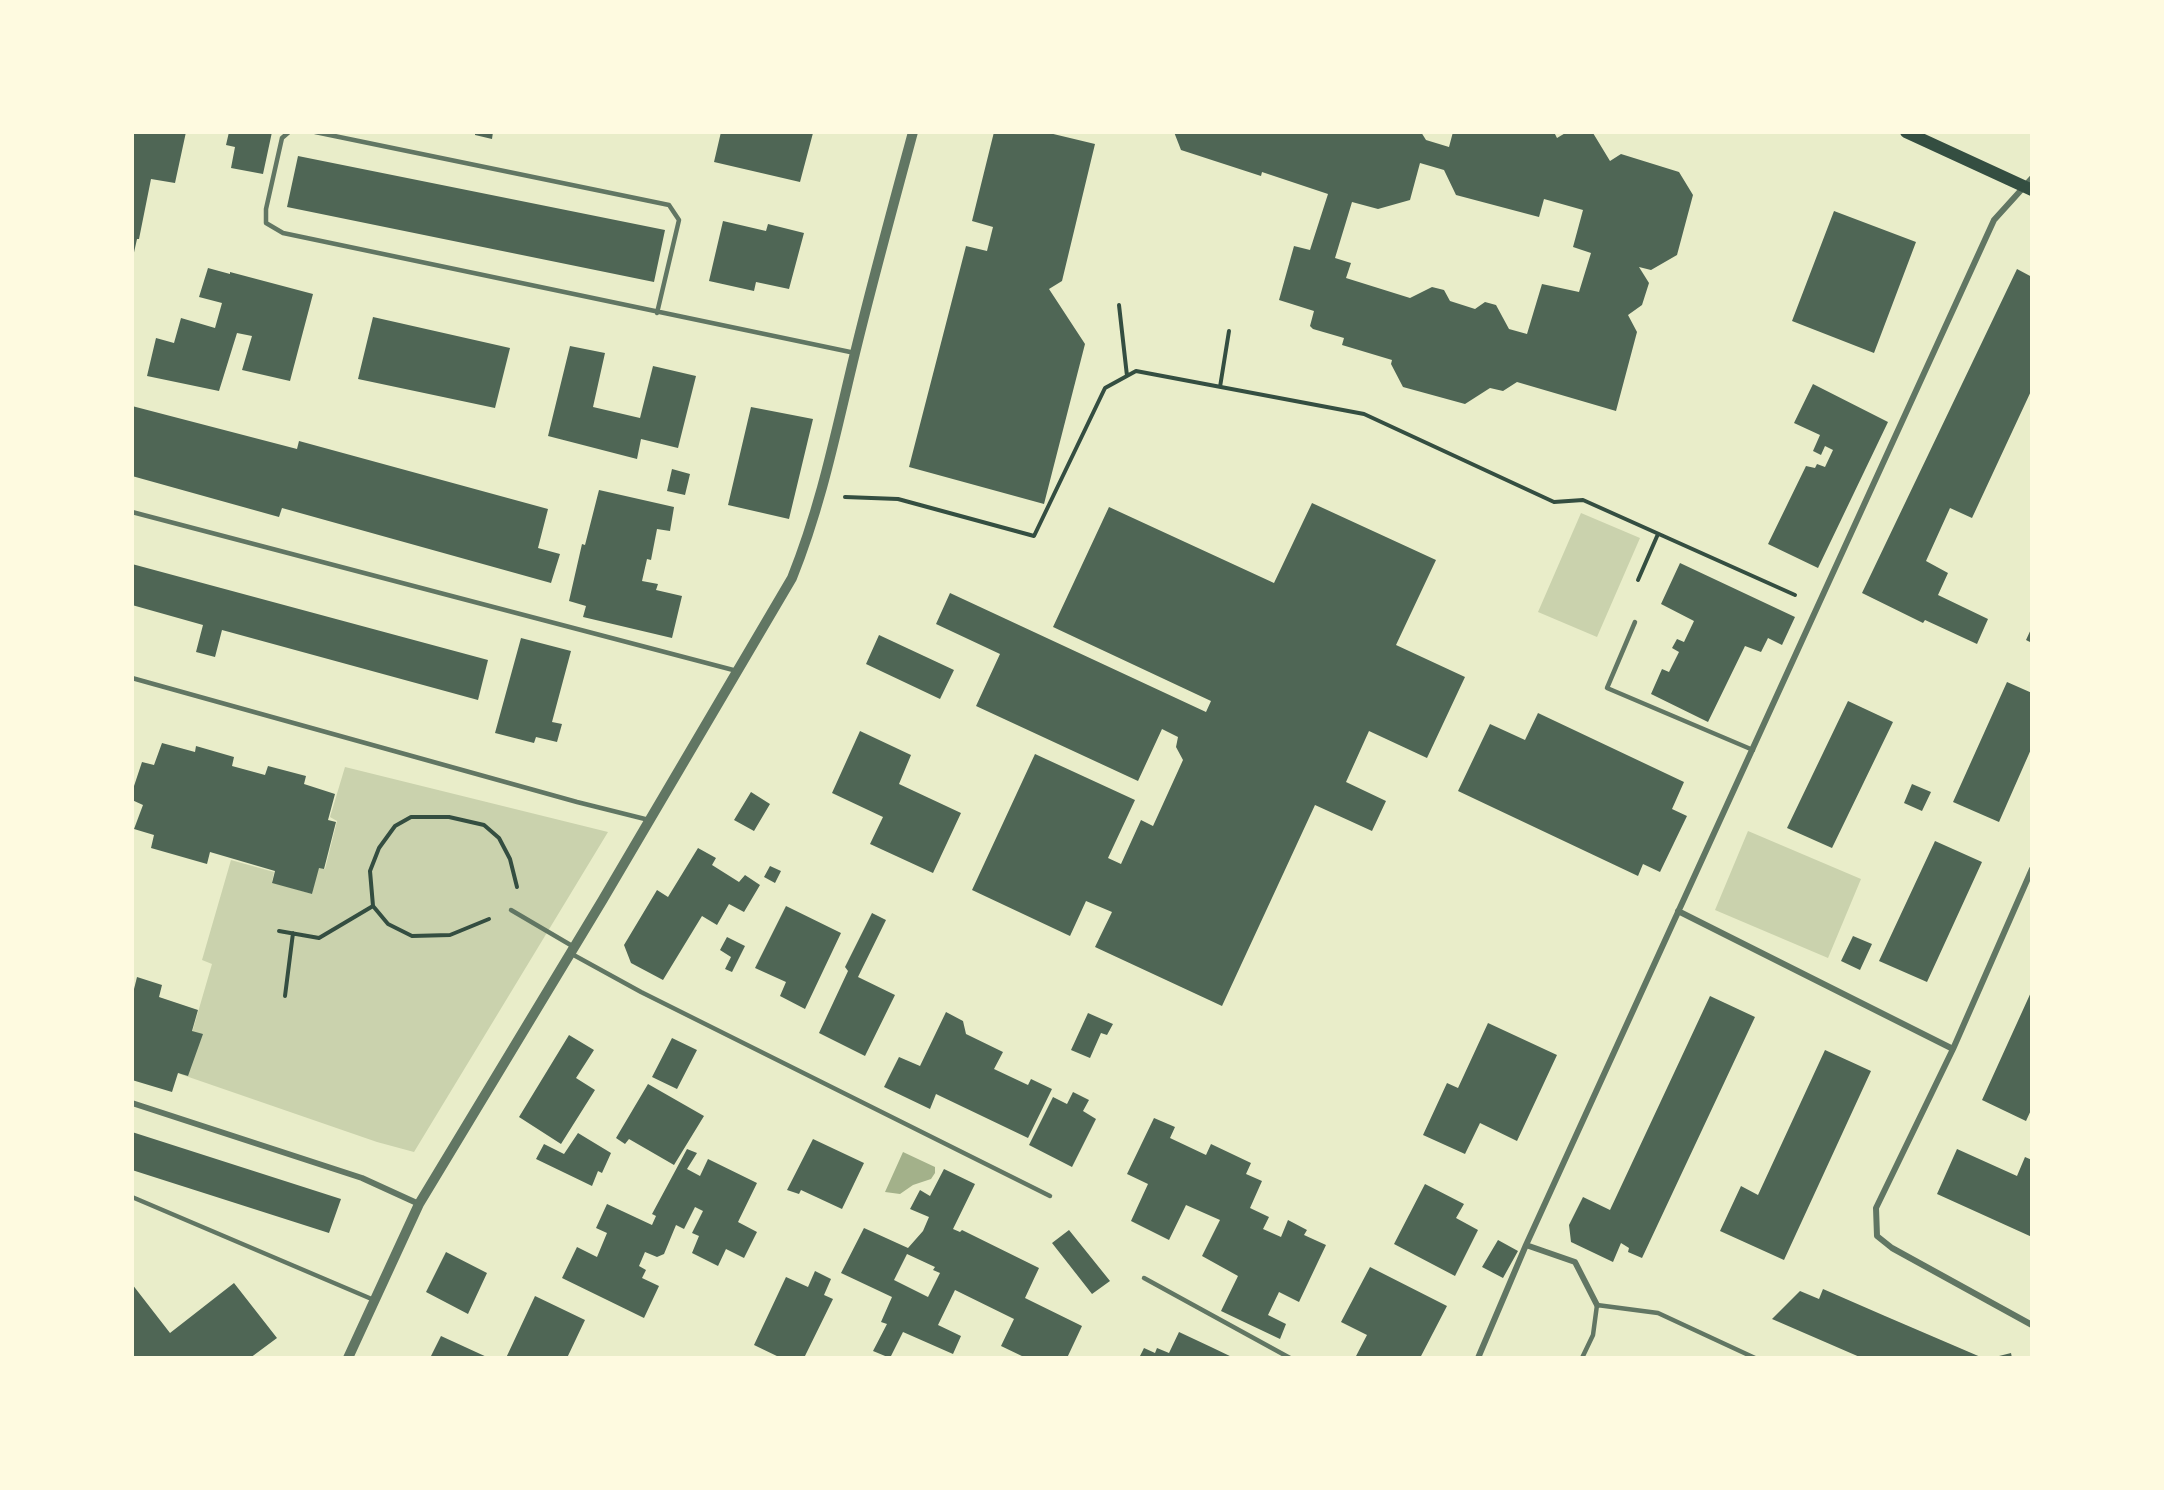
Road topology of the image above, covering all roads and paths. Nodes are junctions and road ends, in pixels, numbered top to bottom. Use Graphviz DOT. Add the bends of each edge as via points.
graph roads {
  1 [pos="289,132"];
  2 [pos="315,132"];
  3 [pos="913,132"];
  4 [pos="1906,132"];
  5 [pos="2029,184"];
  6 [pos="1119,305"];
  7 [pos="657,313"];
  8 [pos="1229,331"];
  9 [pos="855,353"];
  10 [pos="1127,376"];
  11 [pos="1220,387"];
  12 [pos="821,496"];
  13 [pos="132,512"];
  14 [pos="1658,534"];
  15 [pos="1638,580"];
  16 [pos="1818,606"];
  17 [pos="1635,622"];
  18 [pos="737,670"];
  19 [pos="132,678"];
  20 [pos="1753,750"];
  21 [pos="649,820"];
  22 [pos="2032,868"];
  23 [pos="373,906"];
  24 [pos="511,910"];
  25 [pos="1678,911"];
  26 [pos="279,931"];
  27 [pos="293,933"];
  28 [pos="572,950"];
  29 [pos="285,996"];
  30 [pos="1953,1049"];
  31 [pos="132,1103"];
  32 [pos="1050,1196"];
  33 [pos="132,1197"];
  34 [pos="419,1204"];
  35 [pos="1526,1245"];
  36 [pos="1144,1278"];
  37 [pos="374,1300"];
  38 [pos="1597,1305"];
  39 [pos="2032,1325"];
  40 [pos="348,1358"];
  41 [pos="1290,1358"];
  42 [pos="1478,1358"];
  43 [pos="1582,1358"];
  44 [pos="1755,1358"];
  1 -- 7 [label="lane" via="282,138 266,209 266,223 283,232"];
  2 -- 7 [label="lane" via="669,205 679,220"];
  3 -- 9 [label="street"];
  4 -- 5 [label="main road"];
  5 -- 16 [label="street" via="1994,220"];
  6 -- 10 [label="path"];
  7 -- 9 [label="lane"];
  8 -- 11 [label="path"];
  9 -- 12 [label="street"];
  10 -- 11 [label="path" via="1136,371"];
  10 -- 12 [label="path" via="1105,388 1034,536 898,499"];
  11 -- 14 [label="path" via="1364,414 1554,502 1582,500"];
  12 -- 18 [label="street" via="792,578"];
  13 -- 18 [label="lane"];
  14 -- 15 [label="path"];
  14 -- 16 [label="path"];
  16 -- 20 [label="street"];
  17 -- 20 [label="lane" via="1607,688"];
  18 -- 21 [label="street"];
  19 -- 21 [label="lane"];
  20 -- 25 [label="street"];
  21 -- 28 [label="street"];
  22 -- 30 [label="street"];
  23 -- 24 [label="path" via="388,924 412,936 450,935"];
  23 -- 24 [label="path" via="370,871 395,826 411,817 449,817 484,825 499,838 510,859 521,905"];
  23 -- 27 [label="path" via="319,938"];
  24 -- 28 [label="lane"];
  25 -- 30 [label="street"];
  25 -- 35 [label="street"];
  26 -- 27 [label="path"];
  27 -- 29 [label="path"];
  28 -- 32 [label="lane" via="641,992"];
  28 -- 34 [label="street"];
  30 -- 39 [label="street" via="1876,1208 1877,1236"];
  31 -- 34 [label="street" via="363,1178"];
  33 -- 37 [label="lane"];
  34 -- 37 [label="street"];
  35 -- 38 [label="street" via="1575,1262"];
  35 -- 42 [label="street"];
  36 -- 41 [label="lane"];
  37 -- 40 [label="street"];
  38 -- 43 [label="lane" via="1593,1335"];
  38 -- 44 [label="lane" via="1658,1313"];
}
